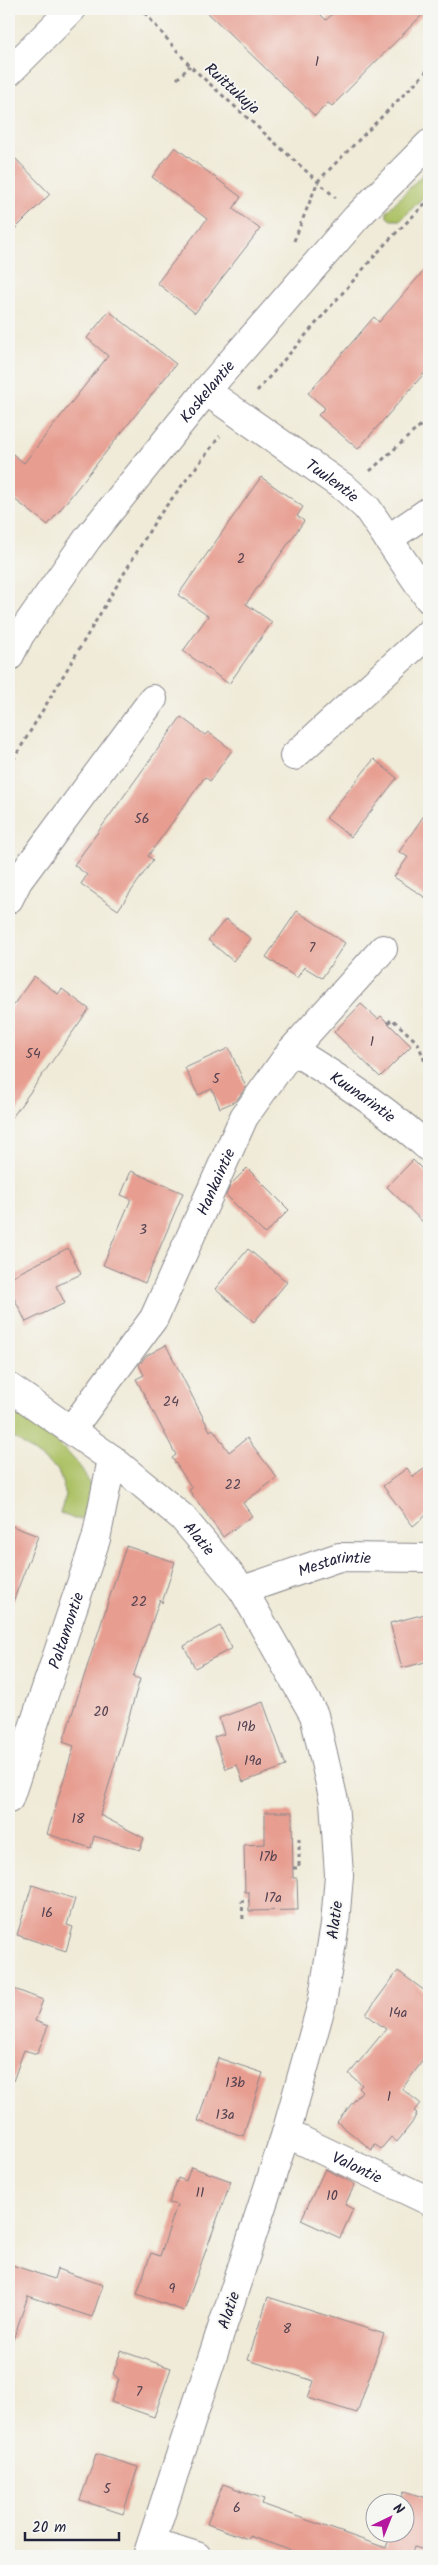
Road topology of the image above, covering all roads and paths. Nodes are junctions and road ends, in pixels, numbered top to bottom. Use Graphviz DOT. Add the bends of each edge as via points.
graph roads {
  1 [pos="72,9"];
  2 [pos="138,9"];
  3 [pos="143,9"];
  4 [pos="148,9"];
  5 [pos="145,13"];
  6 [pos="190,66"];
  7 [pos="9,72"];
  8 [pos="177,79"];
  9 [pos="429,144"];
  10 [pos="318,181"];
  11 [pos="429,200"];
  12 [pos="206,391"];
  13 [pos="238,413"];
  14 [pos="429,418"];
  15 [pos="346,489"];
  16 [pos="429,511"];
  17 [pos="388,539"];
  18 [pos="429,599"];
  19 [pos="429,633"];
  20 [pos="9,657"];
  21 [pos="153,699"];
  22 [pos="294,756"];
  23 [pos="9,767"];
  24 [pos="9,899"];
  25 [pos="383,950"];
  26 [pos="388,1023"];
  27 [pos="292,1050"];
  28 [pos="429,1073"];
  29 [pos="429,1148"];
  30 [pos="9,1387"];
  31 [pos="70,1430"];
  32 [pos="112,1459"];
  33 [pos="429,1558"];
  34 [pos="243,1590"];
  35 [pos="9,1799"];
  36 [pos="299,1835"];
  37 [pos="293,1868"];
  38 [pos="249,1901"];
  39 [pos="242,1919"];
  40 [pos="286,2134"];
  41 [pos="429,2201"];
  42 [pos="150,2549"];
  43 [pos="197,2556"];
  1 -- 7 [label="street"];
  2 -- 5 [label="path, Ruittukuja"];
  3 -- 5 [label="path"];
  4 -- 5 [label="path"];
  5 -- 6 [label="path, Ruittukuja"];
  6 -- 8 [label="path"];
  6 -- 10 [label="path, Ruittukuja"];
  9 -- 12 [label="street, Koskelantie" via="356,218"];
  11 -- 13 [label="path" via="386,243"];
  12 -- 13 [label="street, Tuulentie"];
  12 -- 20 [label="street, Koskelantie" via="88,538 20,635"];
  13 -- 15 [label="street, Tuulentie"];
  13 -- 23 [label="path" via="157,518"];
  14 -- 15 [label="path" via="385,461"];
  15 -- 17 [label="street, Tuulentie" via="367,508"];
  16 -- 17 [label="street"];
  17 -- 18 [label="street, Tuulentie"];
  19 -- 22 [label="street"];
  21 -- 24 [label="street" via="18,882"];
  25 -- 27 [label="street, Hankaintie"];
  26 -- 28 [label="path" via="392,1019 418,1043"];
  27 -- 29 [label="street, Kuunarintie" via="396,1118"];
  27 -- 31 [label="street, Hankaintie" via="244,1117 154,1318"];
  30 -- 31 [label="street, Alatie"];
  31 -- 32 [label="street, Alatie"];
  32 -- 34 [label="street, Alatie" via="182,1517"];
  32 -- 35 [label="street, Paltamontie" via="96,1539"];
  33 -- 34 [label="street, Mestarintie" via="339,1557"];
  34 -- 40 [label="street, Alatie" via="314,1715 334,1801 338,1876 335,1924 322,2003"];
  36 -- 37 [label="path" via="299,1868"];
  38 -- 39 [label="path" via="242,1901"];
  40 -- 41 [label="street, Valontie"];
  40 -- 42 [label="street, Alatie"];
  42 -- 43 [label="street"];
}
